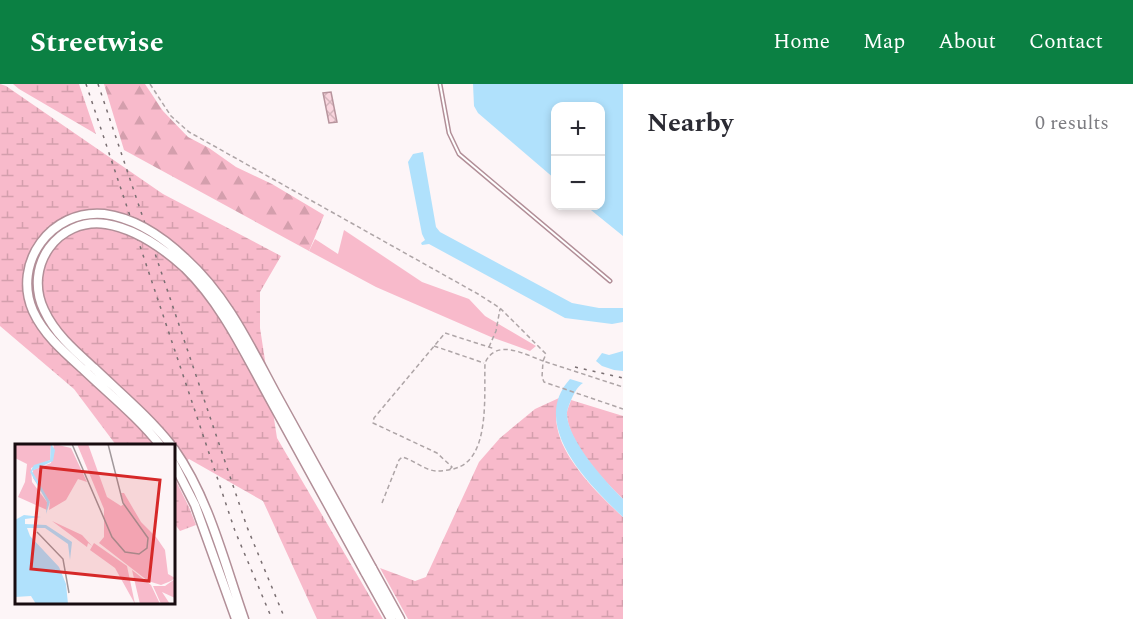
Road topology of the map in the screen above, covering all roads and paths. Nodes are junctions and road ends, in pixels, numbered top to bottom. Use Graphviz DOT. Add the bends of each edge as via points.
graph roads {
  1 [pos="150,84"];
  2 [pos="440,84"];
  3 [pos="610,281"];
  4 [pos="500,308"];
  5 [pos="434,346"];
  6 [pos="489,347"];
  7 [pos="496,350"];
  8 [pos="543,361"];
  9 [pos="485,363"];
  10 [pos="623,387"];
  11 [pos="623,408"];
  12 [pos="159,444"];
  13 [pos="170,444"];
  14 [pos="176,454"];
  15 [pos="176,466"];
  16 [pos="449,470"];
  17 [pos="184,472"];
  18 [pos="382,503"];
  19 [pos="369,570"];
  20 [pos="236,619"];
  21 [pos="244,619"];
  22 [pos="391,619"];
  23 [pos="400,619"];
  1 -- 4 [label="path" via="171,116 189,132"];
  2 -- 3 [label="lane" via="449,133 459,154"];
  4 -- 6 [label="path"];
  4 -- 8 [label="path" via="546,354"];
  5 -- 6 [label="path" via="445,333"];
  5 -- 9 [label="path"];
  5 -- 16 [label="path" via="373,423 437,453 449,462"];
  6 -- 7 [label="path"];
  7 -- 8 [label="path" via="516,350"];
  7 -- 9 [label="path"];
  8 -- 10 [label="path"];
  8 -- 11 [label="path" via="542,380"];
  9 -- 16 [label="path" via="482,435 466,464"];
  12 -- 19 [label="highway, bridge" via="55,343 32,307 27,280 32,257 46,235 68,220 98,214 135,223 177,251 209,282 235,319"];
  13 -- 19 [label="highway, bridge" via="64,340 43,308 37,283 42,258 57,238 74,228 105,224 141,236 173,258 204,289 233,332"];
  14 -- 17 [label="highway"];
  15 -- 17 [label="highway"];
  16 -- 18 [label="path" via="434,471 402,458"];
  17 -- 20 [label="highway"];
  17 -- 21 [label="highway" via="206,508"];
  19 -- 22 [label="highway"];
  19 -- 23 [label="highway"];
}
